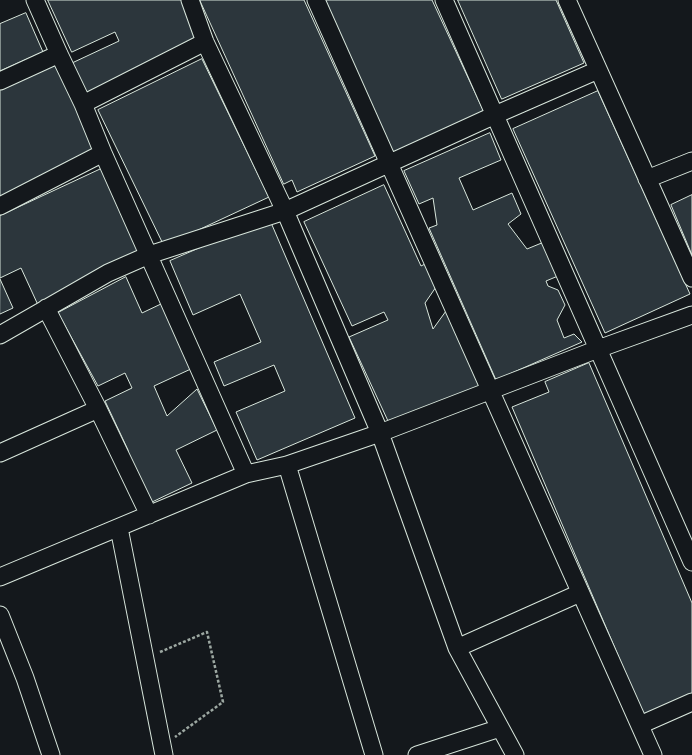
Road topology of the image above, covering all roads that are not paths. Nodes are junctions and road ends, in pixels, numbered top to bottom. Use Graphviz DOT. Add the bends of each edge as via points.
graph roads {
  1 [pos="35,0"];
  2 [pos="190,0"];
  3 [pos="316,0"];
  4 [pos="444,0"];
  5 [pos="567,0"];
  6 [pos="205,42"];
  7 [pos="59,54"];
  8 [pos="598,70"];
  9 [pos="0,81"];
  10 [pos="83,104"];
  11 [pos="495,115"];
  12 [pos="103,153"];
  13 [pos="692,161"];
  14 [pos="388,162"];
  15 [pos="647,179"];
  16 [pos="0,206"];
  17 [pos="285,210"];
  18 [pos="149,256"];
  19 [pos="692,278"];
  20 [pos="46,308"];
  21 [pos="692,315"];
  22 [pos="0,335"];
  23 [pos="598,349"];
  24 [pos="490,391"];
  25 [pos="98,409"];
  26 [pos="380,433"];
  27 [pos="0,453"];
  28 [pos="287,465"];
  29 [pos="246,474"];
  30 [pos="148,515"];
  31 [pos="118,528"];
  32 [pos="687,539"];
  33 [pos="692,562"];
  34 [pos="0,577"];
  35 [pos="580,593"];
  36 [pos="0,615"];
  37 [pos="458,648"];
  38 [pos="692,702"];
  39 [pos="640,725"];
  40 [pos="500,728"];
  41 [pos="163,751"];
  42 [pos="51,755"];
  43 [pos="374,755"];
  44 [pos="417,755"];
  45 [pos="515,755"];
  46 [pos="653,755"];
  1 -- 7 [label="street"];
  2 -- 6 [label="street"];
  3 -- 14 [label="street"];
  4 -- 11 [label="street"];
  5 -- 8 [label="street"];
  6 -- 10 [label="street"];
  6 -- 17 [label="street"];
  7 -- 9 [label="street"];
  7 -- 10 [label="street"];
  8 -- 11 [label="street"];
  8 -- 15 [label="street"];
  10 -- 12 [label="street"];
  11 -- 14 [label="street"];
  11 -- 23 [label="street"];
  12 -- 16 [label="street"];
  12 -- 18 [label="street"];
  13 -- 15 [label="street"];
  14 -- 17 [label="street"];
  14 -- 24 [label="street"];
  15 -- 19 [label="street"];
  17 -- 18 [label="street"];
  17 -- 26 [label="street"];
  18 -- 20 [label="street" via="108,273"];
  18 -- 29 [label="street"];
  20 -- 22 [label="street"];
  20 -- 25 [label="street"];
  21 -- 23 [label="street"];
  23 -- 24 [label="street"];
  23 -- 32 [label="street"];
  24 -- 26 [label="street"];
  24 -- 35 [label="street"];
  25 -- 27 [label="street"];
  25 -- 30 [label="street"];
  26 -- 28 [label="street"];
  26 -- 37 [label="street"];
  28 -- 29 [label="street"];
  28 -- 43 [label="street"];
  29 -- 30 [label="street"];
  30 -- 31 [label="street"];
  31 -- 34 [label="street"];
  31 -- 41 [label="street"];
  32 -- 33 [label="street"];
  35 -- 37 [label="street"];
  35 -- 39 [label="street"];
  36 -- 42 [label="street"];
  37 -- 40 [label="street"];
  38 -- 39 [label="street"];
  39 -- 46 [label="street"];
  40 -- 44 [label="street"];
  40 -- 45 [label="street"];
}
